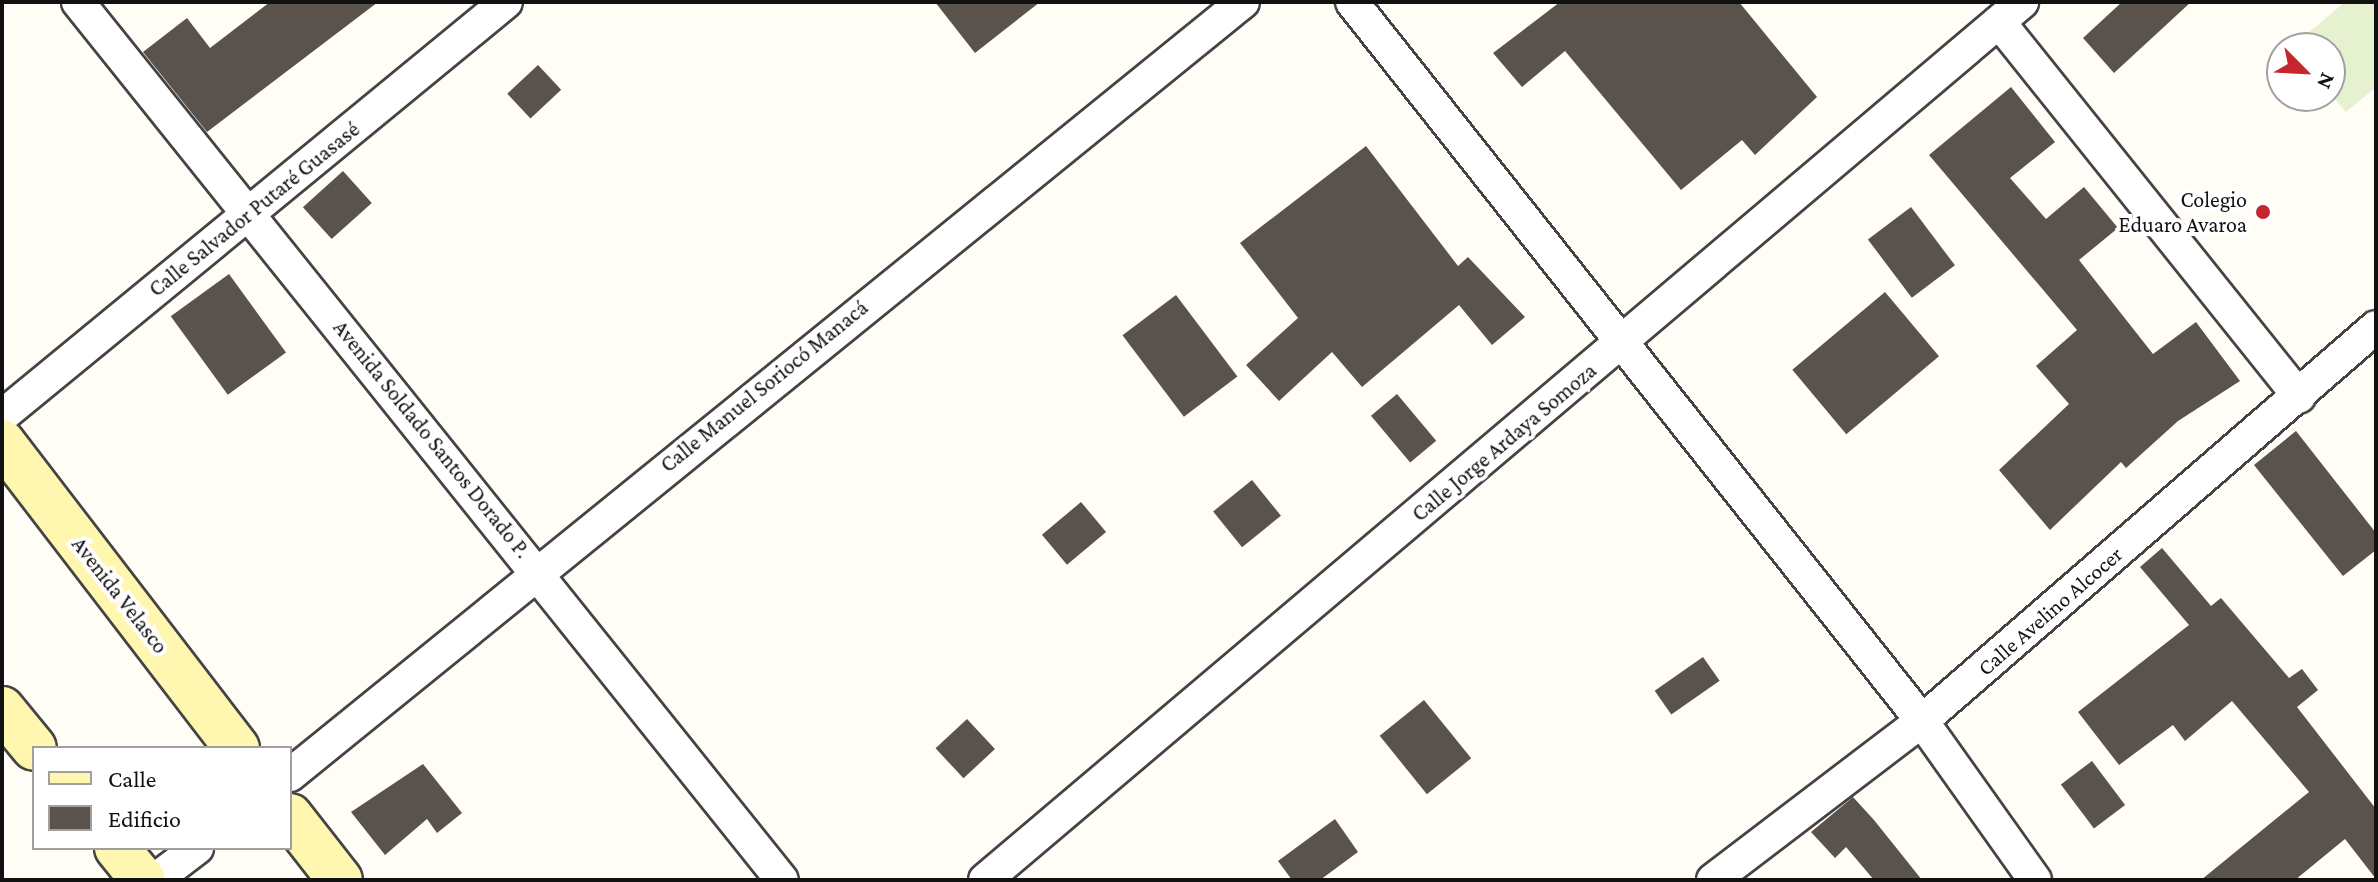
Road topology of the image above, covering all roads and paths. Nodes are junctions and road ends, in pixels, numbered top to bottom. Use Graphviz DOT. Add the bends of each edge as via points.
graph roads {
  1 [pos="78,2"];
  2 [pos="506,2"];
  3 [pos="1243,2"];
  4 [pos="1352,2"];
  5 [pos="2010,12"];
  6 [pos="248,213"];
  7 [pos="2376,327"];
  8 [pos="1618,346"];
  9 [pos="2299,397"];
  10 [pos="2,416"];
  11 [pos="2,442"];
  12 [pos="538,569"];
  13 [pos="2,709"];
  14 [pos="1922,721"];
  15 [pos="32,746"];
  16 [pos="235,746"];
  17 [pos="292,773"];
  18 [pos="292,819"];
  19 [pos="119,850"];
  20 [pos="194,850"];
  21 [pos="143,880"];
  22 [pos="155,880"];
  23 [pos="340,880"];
  24 [pos="782,880"];
  25 [pos="985,880"];
  26 [pos="1713,880"];
  27 [pos="2035,880"];
  1 -- 6 [label="street, Avenida Soldado Santos Dorado P."];
  2 -- 6 [label="street, Calle Salvador Putaré Guasasé"];
  3 -- 12 [label="street, Calle Manuel Soriocó Manacá"];
  4 -- 8 [label="street"];
  5 -- 8 [label="street, Calle Jorge Ardaya Somoza"];
  5 -- 9 [label="street"];
  6 -- 10 [label="street, Calle Salvador Putaré Guasasé"];
  6 -- 12 [label="street, Avenida Soldado Santos Dorado P."];
  7 -- 9 [label="street, Calle Avelino Alcocer"];
  8 -- 14 [label="street"];
  8 -- 25 [label="street, Calle Jorge Ardaya Somoza"];
  9 -- 14 [label="street, Calle Avelino Alcocer"];
  11 -- 16 [label="street, Avenida Velasco"];
  12 -- 17 [label="street, Calle Manuel Soriocó Manacá"];
  12 -- 24 [label="street, Avenida Soldado Santos Dorado P."];
  13 -- 15 [label="street"];
  14 -- 26 [label="street, Calle Avelino Alcocer"];
  14 -- 27 [label="street"];
  18 -- 23 [label="street"];
  19 -- 21 [label="street"];
  20 -- 22 [label="street"];
}
